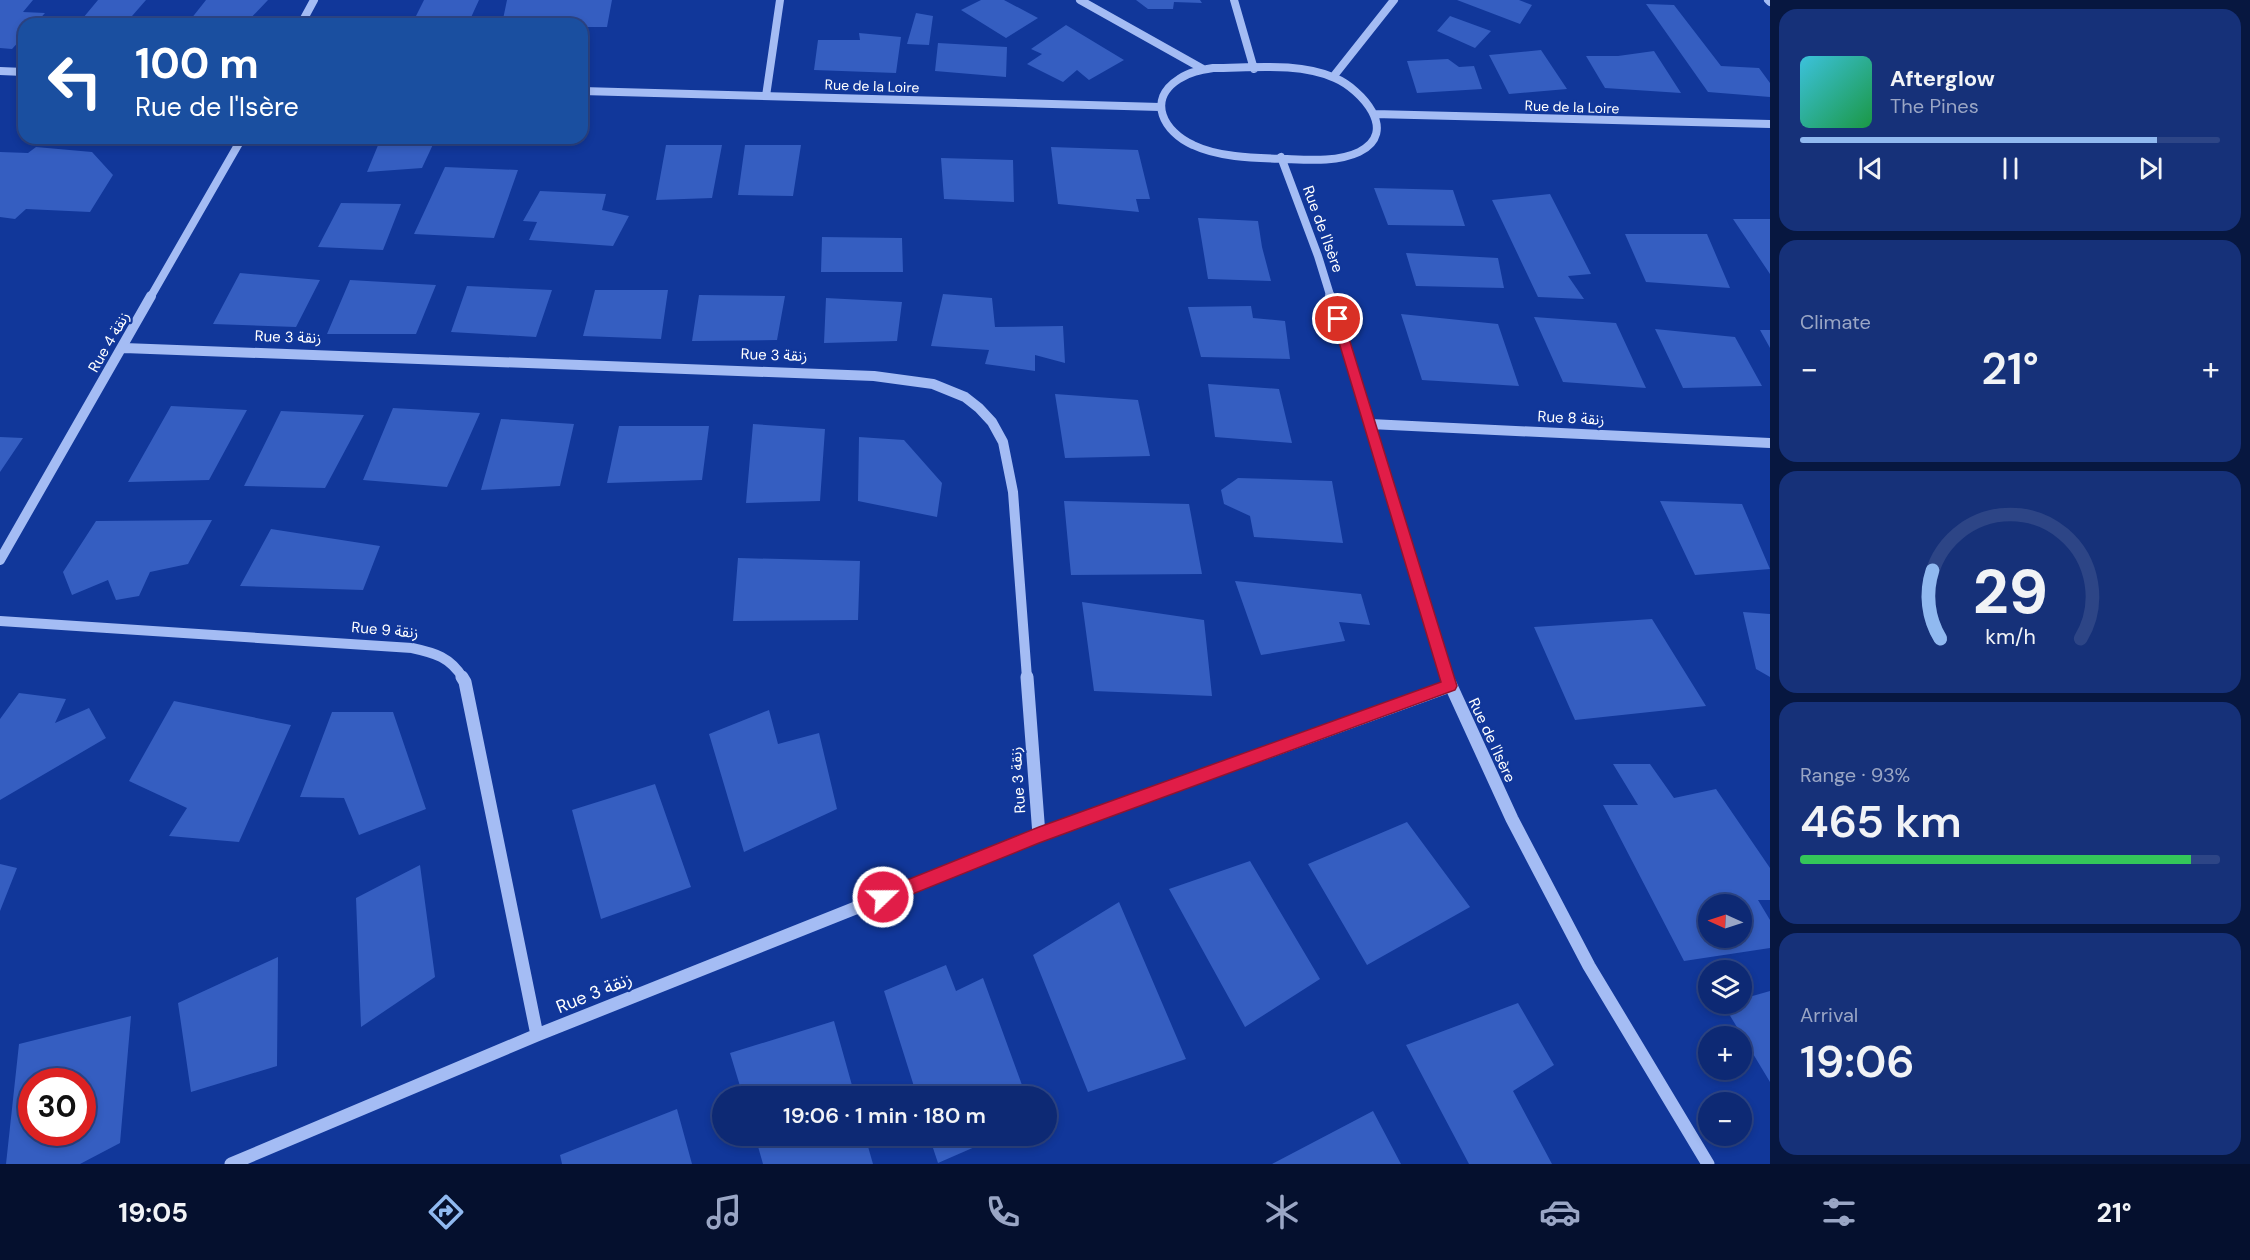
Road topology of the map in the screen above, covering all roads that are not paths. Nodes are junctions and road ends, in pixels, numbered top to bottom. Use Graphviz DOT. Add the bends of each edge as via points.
graph roads {
  1 [pos="314,0"];
  2 [pos="780,0"];
  3 [pos="1080,0"];
  4 [pos="1234,0"];
  5 [pos="1394,0"];
  6 [pos="304,18"];
  7 [pos="1203,69"];
  8 [pos="1254,69"];
  9 [pos="0,71"];
  10 [pos="18,72"];
  11 [pos="1333,77"];
  12 [pos="588,91"];
  13 [pos="766,96"];
  14 [pos="1161,107"];
  15 [pos="1374,114"];
  16 [pos="1770,124"];
  17 [pos="239,144"];
  18 [pos="1281,157"];
  19 [pos="124,348"];
  20 [pos="1370,423"];
  21 [pos="1770,443"];
  22 [pos="0,560"];
  23 [pos="0,621"];
  24 [pos="1450,686"];
  25 [pos="1039,835"];
  26 [pos="537,1035"];
  27 [pos="231,1164"];
  28 [pos="1708,1164"];
  1 -- 6 [label="street"];
  2 -- 13 [label="street"];
  3 -- 7 [label="street"];
  4 -- 8 [label="street"];
  5 -- 11 [label="street"];
  7 -- 8 [label="street"];
  7 -- 14 [label="street" via="1187,73 1165,88"];
  8 -- 11 [label="street" via="1304,70"];
  9 -- 10 [label="street"];
  11 -- 15 [label="street" via="1356,90"];
  12 -- 13 [label="street, Rue de la Loire"];
  13 -- 14 [label="street, Rue de la Loire"];
  14 -- 18 [label="street" via="1172,130 1198,147 1234,156"];
  15 -- 16 [label="street, Rue de la Loire"];
  15 -- 18 [label="street" via="1374,139 1359,151 1323,159"];
  17 -- 19 [label="street, Rue 4 زنقة"];
  18 -- 20 [label="street, Rue de l'Isère" via="1318,256"];
  19 -- 22 [label="street, Rue 4 زنقة"];
  19 -- 25 [label="street, Rue 3 زنقة" via="874,376 915,379 954,388 986,414 1004,443 1013,492"];
  20 -- 21 [label="street, Rue 8 زنقة"];
  20 -- 24 [label="street, Rue de l'Isère"];
  23 -- 26 [label="street, Rue 9 زنقة" via="412,648 440,654 454,662 465,682"];
  24 -- 25 [label="street, Rue 3 زنقة"];
  24 -- 28 [label="street, Rue de l'Isère" via="1512,819 1589,966"];
  25 -- 26 [label="street, Rue 3 زنقة"];
  26 -- 27 [label="street, Rue 3 زنقة"];
}
